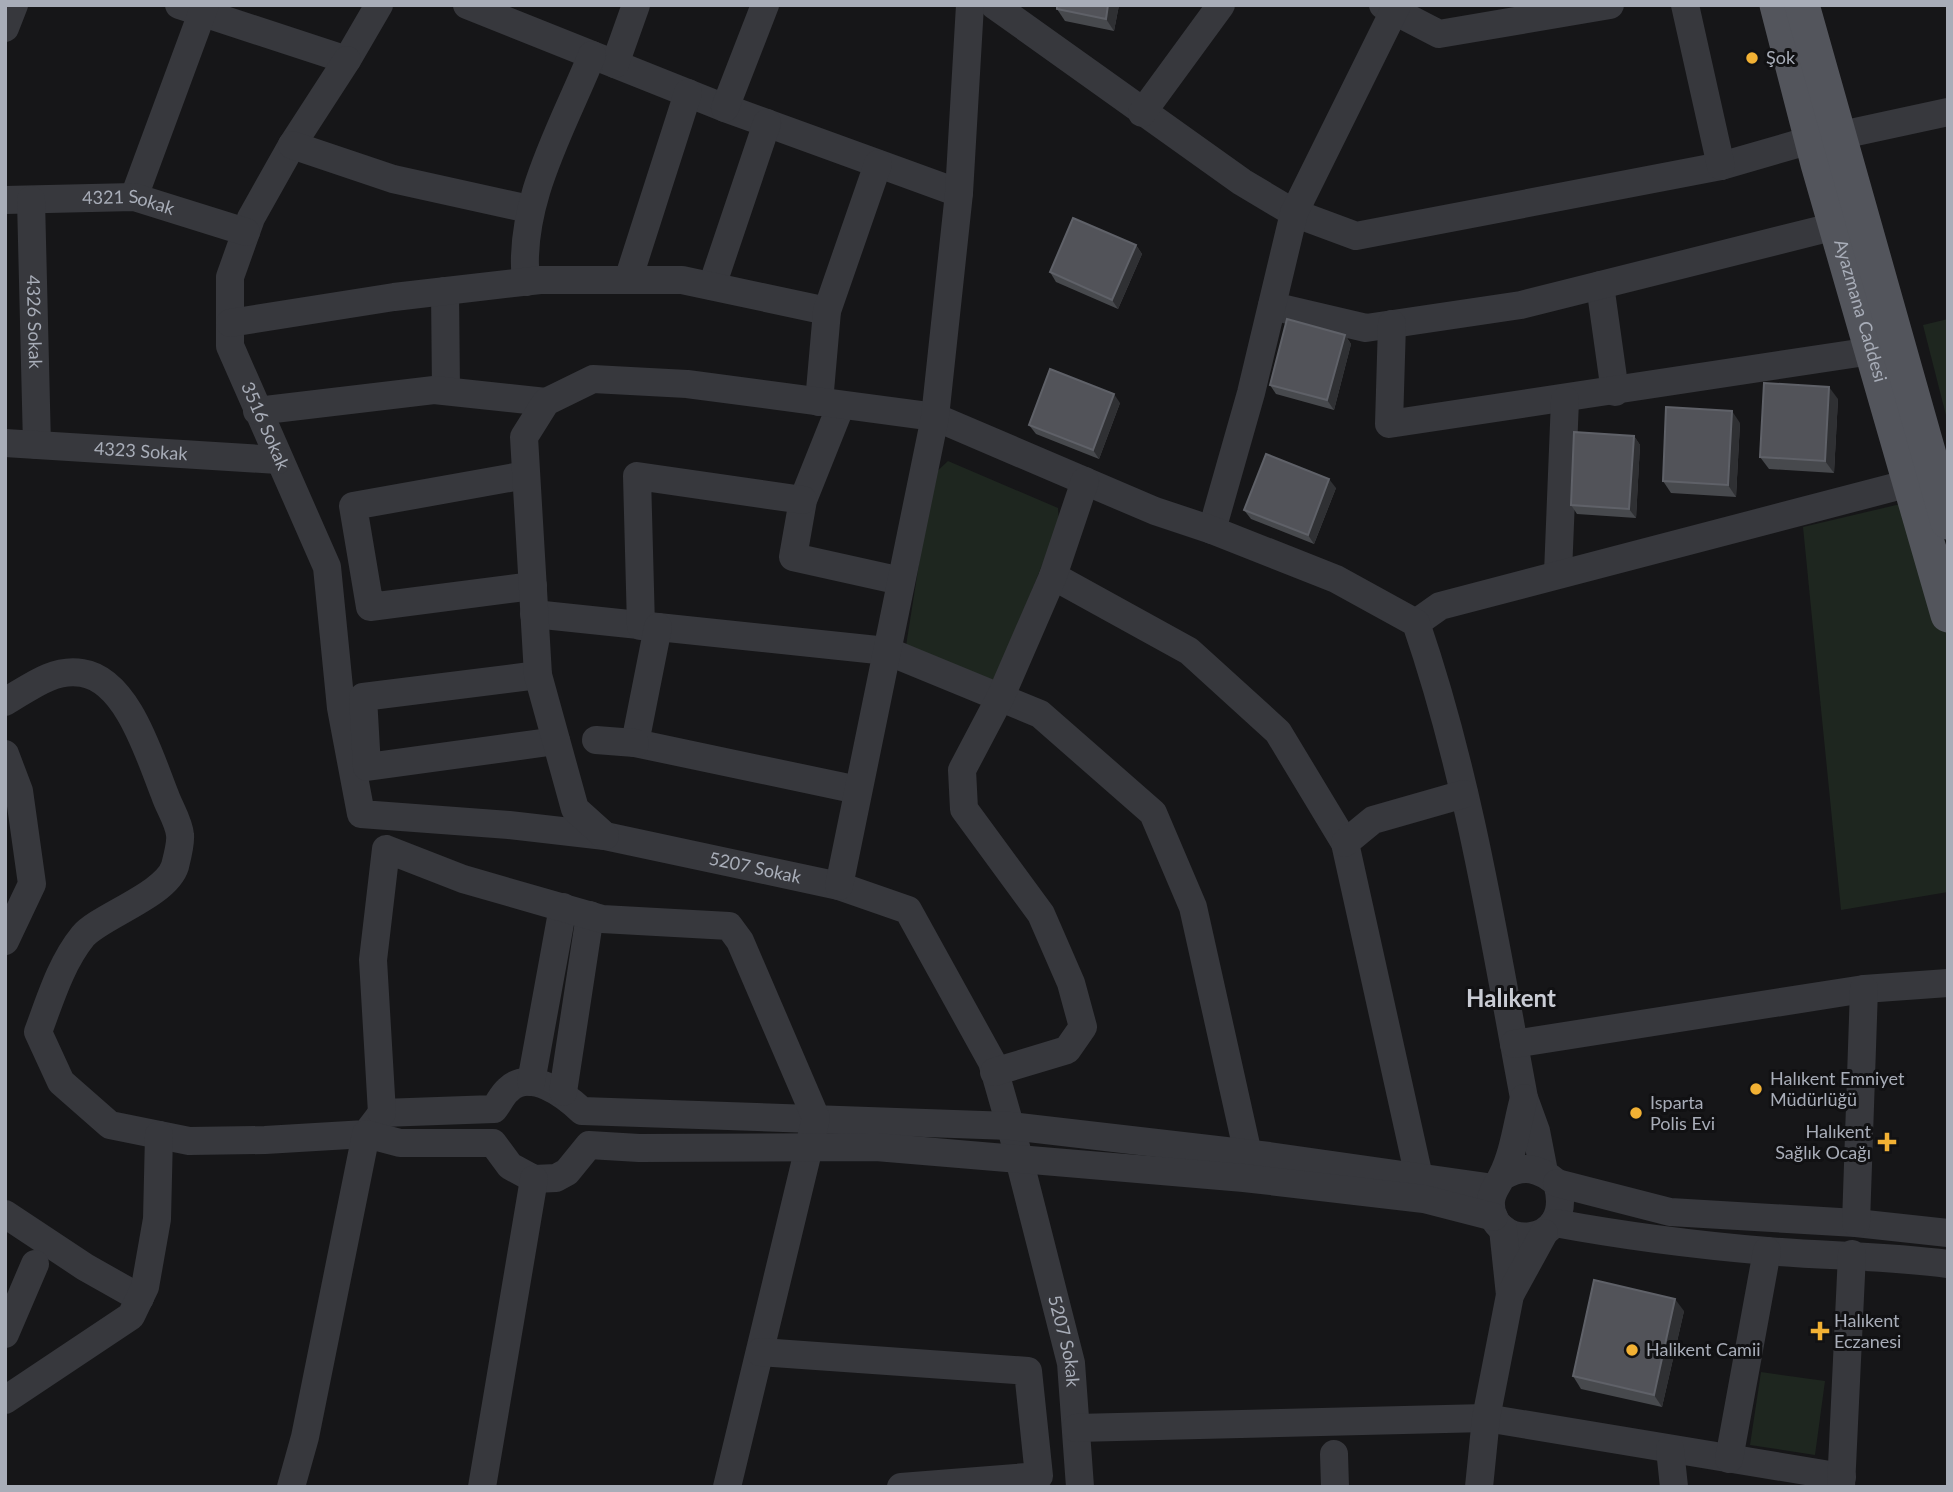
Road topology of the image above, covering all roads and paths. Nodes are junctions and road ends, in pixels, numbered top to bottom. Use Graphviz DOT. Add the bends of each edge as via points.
graph roads {
  1 [pos="13,5"];
  2 [pos="379,5"];
  3 [pos="467,5"];
  4 [pos="636,5"];
  5 [pos="765,5"];
  6 [pos="970,5"];
  7 [pos="1222,5"];
  8 [pos="1609,5"];
  9 [pos="1685,5"];
  10 [pos="1777,5"];
  11 [pos="1802,5"];
  12 [pos="195,8"];
  13 [pos="1391,8"];
  14 [pos="1008,9"];
  15 [pos="5,28"];
  16 [pos="603,59"];
  17 [pos="347,60"];
  18 [pos="688,93"];
  19 [pos="725,108"];
  20 [pos="1948,112"];
  21 [pos="1142,113"];
  22 [pos="767,123"];
  23 [pos="1824,138"];
  24 [pos="292,145"];
  25 [pos="878,164"];
  26 [pos="1721,166"];
  27 [pos="959,194"];
  28 [pos="134,197"];
  29 [pos="18,200"];
  30 [pos="529,209"];
  31 [pos="1294,213"];
  32 [pos="1836,226"];
  33 [pos="246,232"];
  34 [pos="628,280"];
  35 [pos="526,282"];
  36 [pos="1600,285"];
  37 [pos="712,286"];
  38 [pos="445,291"];
  39 [pos="1272,306"];
  40 [pos="827,311"];
  41 [pos="230,323"];
  42 [pos="1392,324"];
  43 [pos="1884,347"];
  44 [pos="446,391"];
  45 [pos="1615,392"];
  46 [pos="1565,400"];
  47 [pos="546,402"];
  48 [pos="830,403"];
  49 [pos="257,411"];
  50 [pos="935,417"];
  51 [pos="5,443"];
  52 [pos="37,445"];
  53 [pos="278,460"];
  54 [pos="1929,465"];
  55 [pos="526,475"];
  56 [pos="1085,481"];
  57 [pos="803,500"];
  58 [pos="1937,517"];
  59 [pos="1212,530"];
  60 [pos="1558,573"];
  61 [pos="1053,576"];
  62 [pos="901,581"];
  63 [pos="533,600"];
  64 [pos="1948,615"];
  65 [pos="1416,623"];
  66 [pos="649,626"];
  67 [pos="887,651"];
  68 [pos="538,675"];
  69 [pos="1001,696"];
  70 [pos="5,702"];
  71 [pos="596,740"];
  72 [pos="556,741"];
  73 [pos="635,743"];
  74 [pos="5,754"];
  75 [pos="858,790"];
  76 [pos="1464,794"];
  77 [pos="375,815"];
  78 [pos="605,836"];
  79 [pos="1345,842"];
  80 [pos="386,849"];
  81 [pos="839,886"];
  82 [pos="563,908"];
  83 [pos="590,915"];
  84 [pos="5,941"];
  85 [pos="1948,983"];
  86 [pos="1864,989"];
  87 [pos="1514,1044"];
  88 [pos="995,1072"];
  89 [pos="531,1082"];
  90 [pos="1524,1098"];
  91 [pos="573,1102"];
  92 [pos="494,1109"];
  93 [pos="816,1118"];
  94 [pos="374,1124"];
  95 [pos="1011,1126"];
  96 [pos="159,1135"];
  97 [pos="493,1143"];
  98 [pos="589,1145"];
  99 [pos="810,1146"];
  100 [pos="1248,1154"];
  101 [pos="1019,1159"];
  102 [pos="1419,1177"];
  103 [pos="1550,1178"];
  104 [pos="534,1180"];
  105 [pos="1498,1182"];
  106 [pos="5,1214"];
  107 [pos="1499,1223"];
  108 [pos="1856,1223"];
  109 [pos="1549,1228"];
  110 [pos="1948,1233"];
  111 [pos="1767,1251"];
  112 [pos="1852,1254"];
  113 [pos="1948,1264"];
  114 [pos="35,1265"];
  115 [pos="1510,1295"];
  116 [pos="139,1298"];
  117 [pos="5,1334"];
  118 [pos="760,1352"];
  119 [pos="7,1396"];
  120 [pos="1486,1418"];
  121 [pos="1076,1429"];
  122 [pos="1670,1449"];
  123 [pos="1334,1454"];
  124 [pos="1729,1459"];
  125 [pos="1841,1482"];
  126 [pos="291,1487"];
  127 [pos="482,1487"];
  128 [pos="727,1487"];
  129 [pos="901,1487"];
  130 [pos="1080,1487"];
  131 [pos="1335,1487"];
  132 [pos="1479,1487"];
  133 [pos="1674,1487"];
  1 -- 15 [label="street"];
  2 -- 17 [label="street, 3516 Sokak"];
  3 -- 16 [label="street"];
  4 -- 16 [label="street"];
  5 -- 19 [label="street"];
  6 -- 27 [label="street"];
  7 -- 21 [label="street"];
  8 -- 13 [label="street" via="1439,34"];
  9 -- 26 [label="street"];
  10 -- 23 [label="main road, Ayazmana Caddesi"];
  11 -- 23 [label="main road, Ayazmana Caddesi"];
  12 -- 17 [label="street"];
  12 -- 28 [label="street"];
  13 -- 31 [label="street"];
  14 -- 21 [label="street"];
  16 -- 18 [label="street"];
  16 -- 30 [label="street"];
  17 -- 24 [label="street, 3516 Sokak"];
  18 -- 19 [label="street"];
  18 -- 34 [label="street"];
  19 -- 22 [label="street"];
  20 -- 23 [label="street"];
  21 -- 31 [label="street" via="1242,183"];
  22 -- 25 [label="street"];
  22 -- 37 [label="street"];
  23 -- 26 [label="street"];
  23 -- 32 [label="main road, Ayazmana Caddesi"];
  23 -- 43 [label="main road, Ayazmana Caddesi"];
  24 -- 30 [label="street" via="393,179"];
  24 -- 33 [label="street, 3516 Sokak"];
  25 -- 27 [label="street"];
  25 -- 40 [label="street"];
  26 -- 31 [label="street" via="1356,236"];
  27 -- 50 [label="street"];
  28 -- 29 [label="street, 4321 Sokak"];
  28 -- 33 [label="street, 4321 Sokak"];
  29 -- 52 [label="street, 4326 Sokak"];
  30 -- 35 [label="street" via="523,257"];
  31 -- 39 [label="street"];
  32 -- 36 [label="street"];
  32 -- 43 [label="main road, Ayazmana Caddesi"];
  33 -- 41 [label="street, 3516 Sokak" via="230,277"];
  34 -- 35 [label="street"];
  34 -- 37 [label="street" via="682,280"];
  35 -- 38 [label="street"];
  36 -- 42 [label="street" via="1521,305"];
  36 -- 45 [label="street"];
  37 -- 40 [label="street"];
  38 -- 41 [label="street"];
  38 -- 44 [label="street"];
  39 -- 42 [label="street" via="1366,328"];
  39 -- 59 [label="street"];
  40 -- 48 [label="street"];
  41 -- 49 [label="street, 3516 Sokak" via="230,346"];
  42 -- 46 [label="street" via="1390,424"];
  43 -- 45 [label="street"];
  43 -- 54 [label="main road, Ayazmana Caddesi"];
  44 -- 47 [label="street"];
  44 -- 49 [label="street"];
  45 -- 46 [label="street"];
  46 -- 60 [label="street"];
  47 -- 48 [label="street" via="593,379 687,384"];
  47 -- 55 [label="street" via="524,437"];
  48 -- 50 [label="street"];
  48 -- 57 [label="street"];
  49 -- 53 [label="street, 3516 Sokak"];
  50 -- 56 [label="street"];
  50 -- 62 [label="street"];
  51 -- 52 [label="street, 4323 Sokak"];
  52 -- 53 [label="street, 4323 Sokak"];
  53 -- 77 [label="street, 3516 Sokak" via="327,567 341,708"];
  54 -- 58 [label="main road, Ayazmana Caddesi"];
  54 -- 60 [label="street"];
  55 -- 63 [label="street"];
  55 -- 63 [label="street" via="353,506 370,607"];
  56 -- 59 [label="street"];
  56 -- 61 [label="street"];
  57 -- 62 [label="street" via="793,556"];
  57 -- 66 [label="street" via="637,476"];
  58 -- 64 [label="main road, Ayazmana Caddesi"];
  59 -- 65 [label="street" via="1336,579"];
  60 -- 65 [label="street" via="1440,606"];
  61 -- 69 [label="street"];
  61 -- 79 [label="street" via="1189,651 1278,732"];
  62 -- 67 [label="street"];
  63 -- 66 [label="street"];
  63 -- 68 [label="street"];
  65 -- 76 [label="street" via="1443,701"];
  66 -- 67 [label="street"];
  66 -- 73 [label="street"];
  67 -- 69 [label="street"];
  67 -- 75 [label="street"];
  68 -- 72 [label="street"];
  68 -- 72 [label="street" via="363,697 368,767"];
  69 -- 88 [label="street" via="962,770 964,809 1041,915 1072,983 1083,1027 1067,1049"];
  69 -- 100 [label="street" via="1040,714 1153,813 1194,907"];
  70 -- 96 [label="street" via="47,676 79,672 95,676 120,699 143,738 180,835 174,870 142,899 84,935 56,983 38,1032 61,1082 110,1125"];
  71 -- 73 [label="street"];
  72 -- 78 [label="street" via="575,809"];
  73 -- 75 [label="street"];
  74 -- 84 [label="street" via="19,791 32,884"];
  75 -- 81 [label="street"];
  76 -- 79 [label="street" via="1373,821"];
  76 -- 87 [label="street"];
  77 -- 78 [label="street, 5207 Sokak"];
  77 -- 80 [label="street, 3516 Sokak"];
  78 -- 81 [label="street, 5207 Sokak"];
  79 -- 102 [label="street"];
  80 -- 82 [label="street" via="463,880"];
  80 -- 94 [label="street, 3516 Sokak" via="373,960"];
  81 -- 88 [label="street, 5207 Sokak" via="908,910"];
  82 -- 83 [label="street"];
  82 -- 89 [label="street"];
  83 -- 91 [label="street"];
  83 -- 93 [label="street" via="729,926 740,941"];
  85 -- 86 [label="street"];
  86 -- 87 [label="street"];
  86 -- 108 [label="street"];
  87 -- 90 [label="street"];
  88 -- 95 [label="street, 5207 Sokak"];
  89 -- 91 [label="street"];
  89 -- 92 [label="street" via="509,1088"];
  90 -- 103 [label="street"];
  90 -- 105 [label="street"];
  91 -- 93 [label="street"];
  91 -- 98 [label="street"];
  92 -- 94 [label="street"];
  92 -- 97 [label="street"];
  93 -- 95 [label="street"];
  93 -- 99 [label="street"];
  94 -- 96 [label="street" via="253,1140 189,1141"];
  94 -- 97 [label="street" via="400,1143"];
  94 -- 126 [label="street, 3516 Sokak"];
  95 -- 100 [label="street"];
  95 -- 101 [label="street, 5207 Sokak"];
  96 -- 116 [label="street" via="157,1219"];
  97 -- 104 [label="street" via="510,1166"];
  98 -- 99 [label="street"];
  98 -- 104 [label="street" via="567,1172"];
  99 -- 101 [label="street"];
  99 -- 118 [label="street"];
  100 -- 102 [label="street"];
  101 -- 107 [label="street" via="1424,1199"];
  101 -- 121 [label="street, 5207 Sokak" via="1071,1363"];
  102 -- 105 [label="street"];
  103 -- 105 [label="street" via="1522,1168"];
  103 -- 108 [label="street" via="1670,1212"];
  103 -- 109 [label="street" via="1561,1210"];
  104 -- 127 [label="street"];
  105 -- 107 [label="street" via="1491,1202"];
  106 -- 116 [label="street"];
  107 -- 109 [label="street" via="1516,1236 1530,1237"];
  107 -- 115 [label="street"];
  108 -- 110 [label="street"];
  109 -- 111 [label="street"];
  109 -- 115 [label="street"];
  111 -- 112 [label="street"];
  111 -- 124 [label="street"];
  112 -- 113 [label="street"];
  112 -- 125 [label="street"];
  114 -- 117 [label="street"];
  115 -- 120 [label="street"];
  116 -- 119 [label="street" via="131,1316"];
  118 -- 128 [label="street"];
  118 -- 129 [label="street" via="1028,1371 1039,1476"];
  120 -- 121 [label="street"];
  120 -- 122 [label="street"];
  120 -- 132 [label="street"];
  121 -- 130 [label="street, 5207 Sokak"];
  122 -- 124 [label="street"];
  122 -- 133 [label="street"];
  123 -- 131 [label="street"];
  124 -- 125 [label="street"];
}
